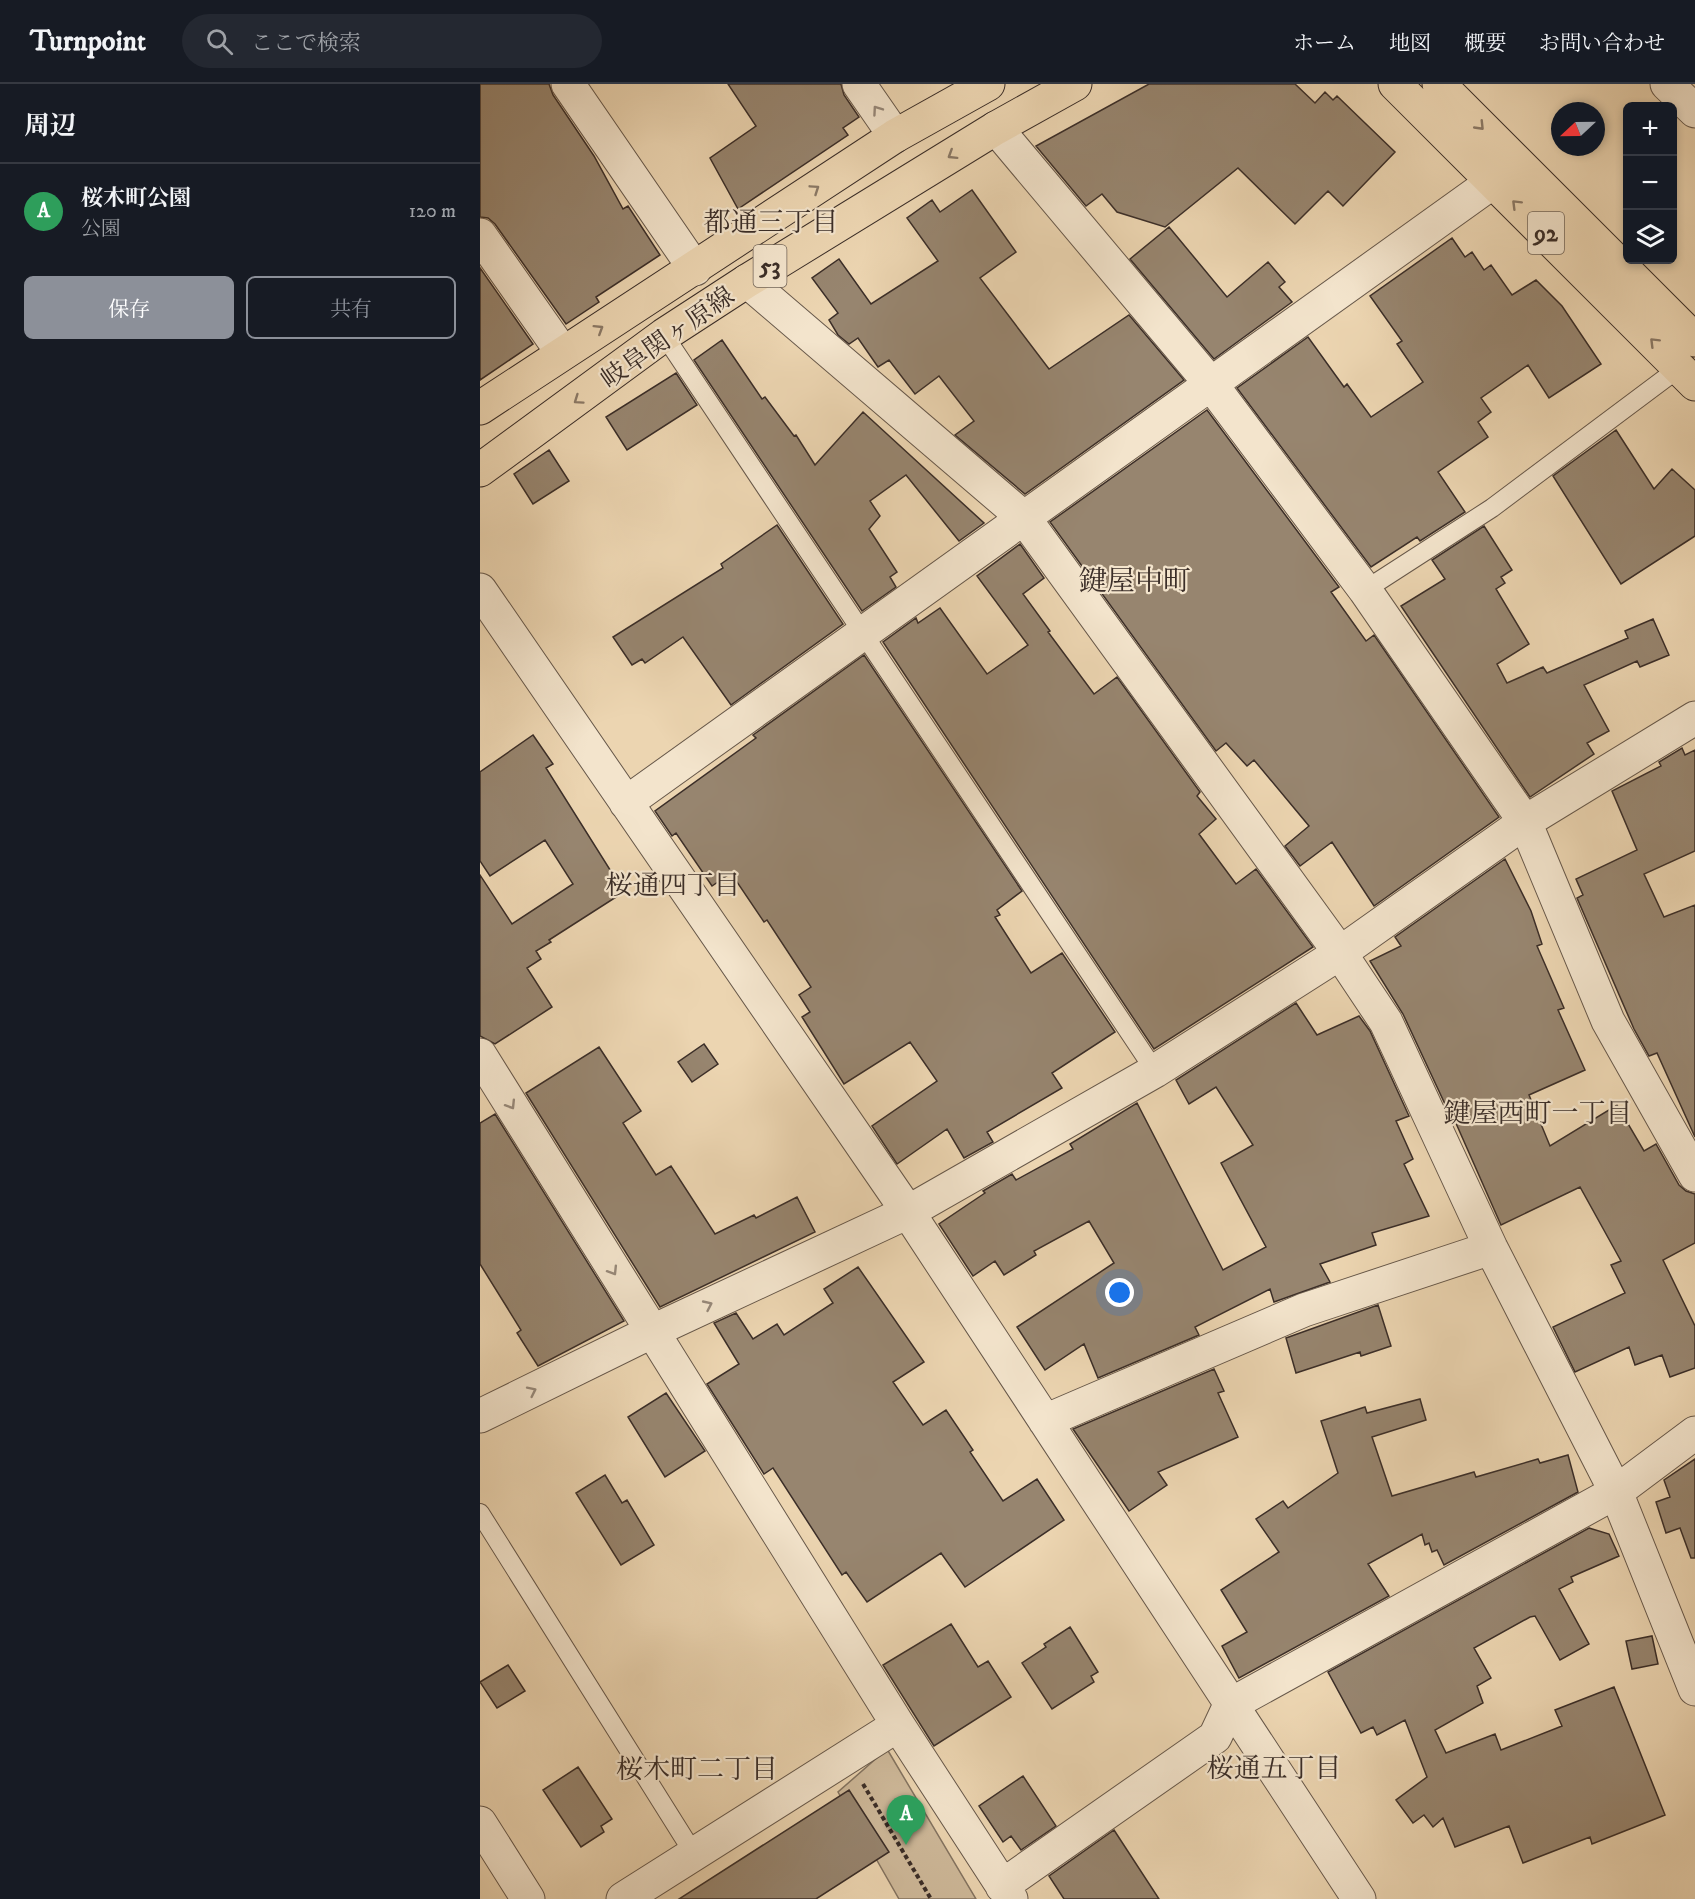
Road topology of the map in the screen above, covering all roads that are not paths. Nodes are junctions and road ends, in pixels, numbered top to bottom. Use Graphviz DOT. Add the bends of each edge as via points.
graph roads {
  1 [pos="568,84"];
  2 [pos="859,84"];
  3 [pos="988,84"];
  4 [pos="1075,84"];
  5 [pos="1395,84"];
  6 [pos="1439,84"];
  7 [pos="1668,84"];
  8 [pos="1695,111"];
  9 [pos="996,128"];
  10 [pos="895,136"];
  11 [pos="1494,182"];
  12 [pos="480,235"];
  13 [pos="695,269"];
  14 [pos="747,280"];
  15 [pos="664,335"];
  16 [pos="1695,340"];
  17 [pos="562,352"];
  18 [pos="1687,376"];
  19 [pos="1211,384"];
  20 [pos="480,408"];
  21 [pos="480,470"];
  22 [pos="1024,518"];
  23 [pos="480,590"];
  24 [pos="1365,590"];
  25 [pos="863,633"];
  26 [pos="1695,718"];
  27 [pos="626,803"];
  28 [pos="1525,822"];
  29 [pos="1340,953"];
  30 [pos="480,1055"];
  31 [pos="1155,1071"];
  32 [pos="1695,1175"];
  33 [pos="908,1212"];
  34 [pos="1491,1248"];
  35 [pos="651,1332"];
  36 [pos="480,1416"];
  37 [pos="1045,1421"];
  38 [pos="1695,1433"];
  39 [pos="1616,1492"];
  40 [pos="480,1513"];
  41 [pos="1695,1689"];
  42 [pos="1230,1705"];
  43 [pos="898,1725"];
  44 [pos="480,1823"];
  45 [pos="694,1854"];
  46 [pos="1007,1893"];
  47 [pos="528,1899"];
  48 [pos="623,1899"];
  49 [pos="1359,1899"];
  1 -- 13 [label="street"];
  10 -- 2 [label="street, one-way"];
  3 -- 10 [label="main road, 岐阜関ヶ原線 / 53"];
  4 -- 9 [label="main road, 岐阜関ヶ原線 / 53"];
  5 -- 11 [label="main road, 92"];
  6 -- 16 [label="main road, 92, one-way"];
  7 -- 8 [label="street"];
  9 -- 14 [label="main road, 岐阜関ヶ原線 / 53, one-way"];
  9 -- 19 [label="street"];
  13 -- 10 [label="main road, 岐阜関ヶ原線 / 53, one-way"];
  18 -- 11 [label="main road, 92, one-way"];
  11 -- 19 [label="street"];
  12 -- 17 [label="street"];
  17 -- 13 [label="main road, 岐阜関ヶ原線 / 53, one-way"];
  14 -- 15 [label="main road, 岐阜関ヶ原線 / 53"];
  14 -- 22 [label="street"];
  15 -- 21 [label="main road, 岐阜関ヶ原線 / 53, one-way"];
  15 -- 25 [label="lane"];
  17 -- 20 [label="main road, 岐阜関ヶ原線 / 53"];
  18 -- 24 [label="lane"];
  19 -- 22 [label="street"];
  19 -- 24 [label="street"];
  22 -- 25 [label="street"];
  22 -- 29 [label="street"];
  23 -- 27 [label="street"];
  24 -- 28 [label="street"];
  25 -- 27 [label="street"];
  25 -- 31 [label="lane"];
  26 -- 28 [label="street"];
  27 -- 33 [label="street"];
  28 -- 29 [label="street"];
  28 -- 32 [label="street" via="1608,1021"];
  29 -- 31 [label="street"];
  29 -- 34 [label="street" via="1386,1022"];
  30 -- 35 [label="street, one-way"];
  31 -- 33 [label="street"];
  35 -- 33 [label="street, one-way"];
  33 -- 37 [label="street"];
  34 -- 37 [label="street" via="1304,1310"];
  34 -- 39 [label="street"];
  36 -- 35 [label="street, one-way"];
  35 -- 43 [label="street"];
  37 -- 42 [label="street"];
  38 -- 39 [label="street"];
  39 -- 41 [label="street"];
  39 -- 42 [label="street"];
  40 -- 45 [label="lane"];
  42 -- 46 [label="street" via="1215,1737"];
  42 -- 49 [label="street"];
  43 -- 45 [label="street"];
  43 -- 46 [label="street"];
  44 -- 47 [label="street"];
  45 -- 48 [label="street"];
}
